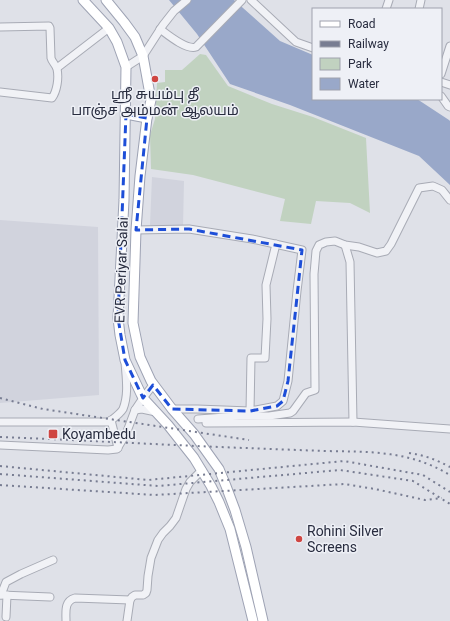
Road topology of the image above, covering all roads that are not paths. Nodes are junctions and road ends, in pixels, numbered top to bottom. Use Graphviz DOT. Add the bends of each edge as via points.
graph roads {
  1 [pos="83,0"];
  2 [pos="106,0"];
  3 [pos="187,0"];
  4 [pos="241,1"];
  5 [pos="255,1"];
  6 [pos="0,27"];
  7 [pos="109,28"];
  8 [pos="160,30"];
  9 [pos="450,46"];
  10 [pos="312,47"];
  11 [pos="142,56"];
  12 [pos="126,67"];
  13 [pos="57,68"];
  14 [pos="442,71"];
  15 [pos="0,92"];
  16 [pos="442,97"];
  17 [pos="450,107"];
  18 [pos="126,114"];
  19 [pos="147,118"];
  20 [pos="450,200"];
  21 [pos="136,230"];
  22 [pos="276,244"];
  23 [pos="345,245"];
  24 [pos="124,360"];
  25 [pos="153,385"];
  26 [pos="143,398"];
  27 [pos="172,409"];
  28 [pos="135,410"];
  29 [pos="250,411"];
  30 [pos="156,412"];
  31 [pos="112,420"];
  32 [pos="0,422"];
  33 [pos="352,422"];
  34 [pos="450,429"];
  35 [pos="0,445"];
  36 [pos="118,448"];
  37 [pos="202,470"];
  38 [pos="53,560"];
  39 [pos="3,595"];
  40 [pos="50,597"];
  41 [pos="130,600"];
  42 [pos="6,617"];
  43 [pos="252,619"];
  44 [pos="264,619"];
  45 [pos="66,621"];
  46 [pos="127,621"];
  1 -- 7 [label="main road, EVR Periyar Salai"];
  2 -- 11 [label="main road, EVR Periyar Salai" via="135,37"];
  3 -- 8 [label="street" via="174,10"];
  4 -- 8 [label="street" via="196,47 192,48 175,40"];
  5 -- 10 [label="street" via="296,42"];
  6 -- 13 [label="street" via="49,26 51,58"];
  7 -- 12 [label="main road, EVR Periyar Salai"];
  7 -- 13 [label="street"];
  8 -- 11 [label="street"];
  9 -- 14 [label="street"];
  11 -- 12 [label="street"];
  11 -- 19 [label="main road, EVR Periyar Salai" via="151,100"];
  12 -- 18 [label="main road, EVR Periyar Salai"];
  13 -- 15 [label="street" via="57,83 52,98"];
  16 -- 17 [label="street"];
  18 -- 19 [label="main road"];
  18 -- 24 [label="main road, EVR Periyar Salai" via="118,318"];
  19 -- 21 [label="main road, EVR Periyar Salai"];
  20 -- 23 [label="street" via="442,190 434,186 419,188 386,251 377,253"];
  21 -- 22 [label="street" via="189,229"];
  21 -- 25 [label="main road, EVR Periyar Salai" via="133,323 140,357"];
  22 -- 29 [label="street" via="266,285 265,358 251,358"];
  22 -- 29 [label="street" via="302,250 288,381 283,400 277,406"];
  23 -- 33 [label="street" via="350,262"];
  23 -- 33 [label="street" via="335,241 326,242 319,245 316,251 315,390 306,393 290,413 200,421"];
  24 -- 26 [label="main road, EVR Periyar Salai"];
  24 -- 31 [label="street" via="127,393 122,409"];
  25 -- 26 [label="street"];
  25 -- 27 [label="main road, EVR Periyar Salai"];
  26 -- 28 [label="street"];
  26 -- 30 [label="main road, EVR Periyar Salai"];
  27 -- 29 [label="street"];
  27 -- 44 [label="main road, EVR Periyar Salai" via="219,469 235,510"];
  28 -- 30 [label="street"];
  28 -- 36 [label="street"];
  30 -- 37 [label="main road, EVR Periyar Salai"];
  31 -- 32 [label="street"];
  31 -- 36 [label="street"];
  33 -- 34 [label="street"];
  35 -- 36 [label="street" via="108,450"];
  37 -- 41 [label="street" via="190,482 176,518 158,540 151,558 146,593 142,596 133,596"];
  37 -- 43 [label="main road, EVR Periyar Salai" via="230,529"];
  38 -- 39 [label="street" via="6,582"];
  39 -- 40 [label="street"];
  39 -- 42 [label="street"];
  41 -- 45 [label="street" via="70,599"];
  41 -- 46 [label="street"];
}
